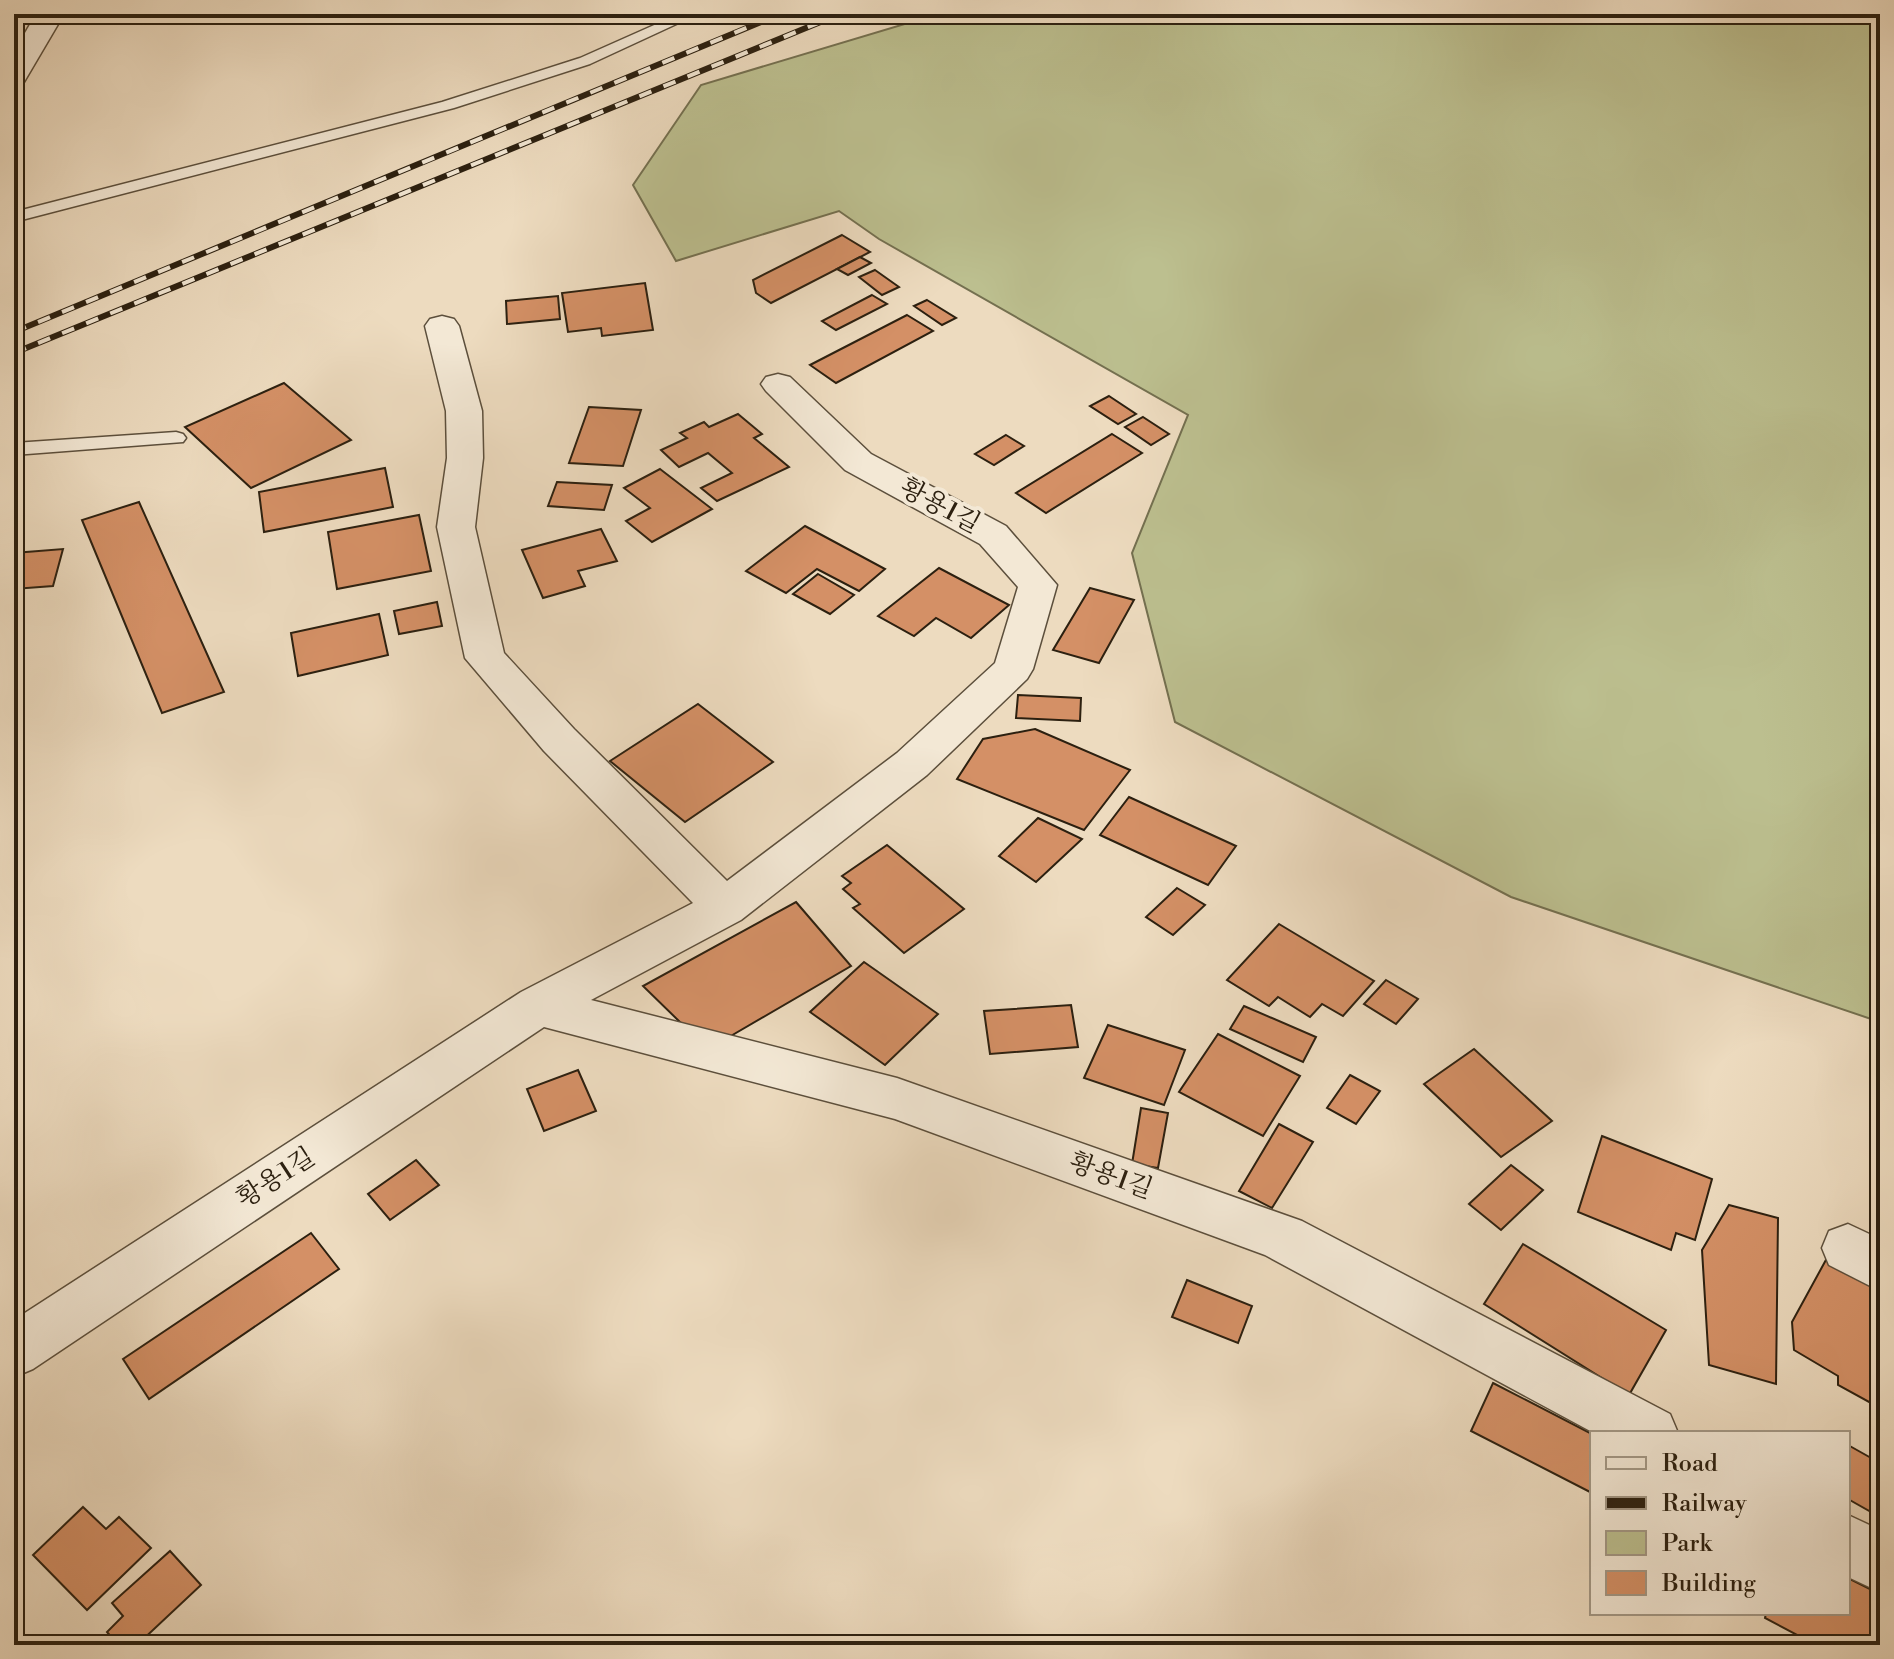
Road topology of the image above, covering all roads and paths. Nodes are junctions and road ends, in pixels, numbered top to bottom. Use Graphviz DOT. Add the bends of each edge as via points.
graph roads {
  1 [pos="50,14"];
  2 [pos="691,14"];
  3 [pos="14,76"];
  4 [pos="14,217"];
  5 [pos="442,326"];
  6 [pos="778,384"];
  7 [pos="176,438"];
  8 [pos="14,449"];
  9 [pos="725,907"];
  10 [pos="538,1006"];
  11 [pos="14,1351"];
  12 [pos="1646,1431"];
  13 [pos="1850,1545"];
  14 [pos="1880,1562"];
  1 -- 3 [label="street"];
  2 -- 4 [label="lane" via="585,61 448,105"];
  5 -- 9 [label="street" via="464,411 465,458 456,527 485,658"];
  6 -- 9 [label="street, 황용1길" via="858,462 993,535 1038,585 1013,669 912,764"];
  7 -- 8 [label="lane"];
  9 -- 10 [label="street, 황용1길"];
  10 -- 11 [label="street, 황용1길"];
  10 -- 12 [label="street, 황용1길" via="897,1099 1283,1238"];
  13 -- 14 [label="street"];
}
